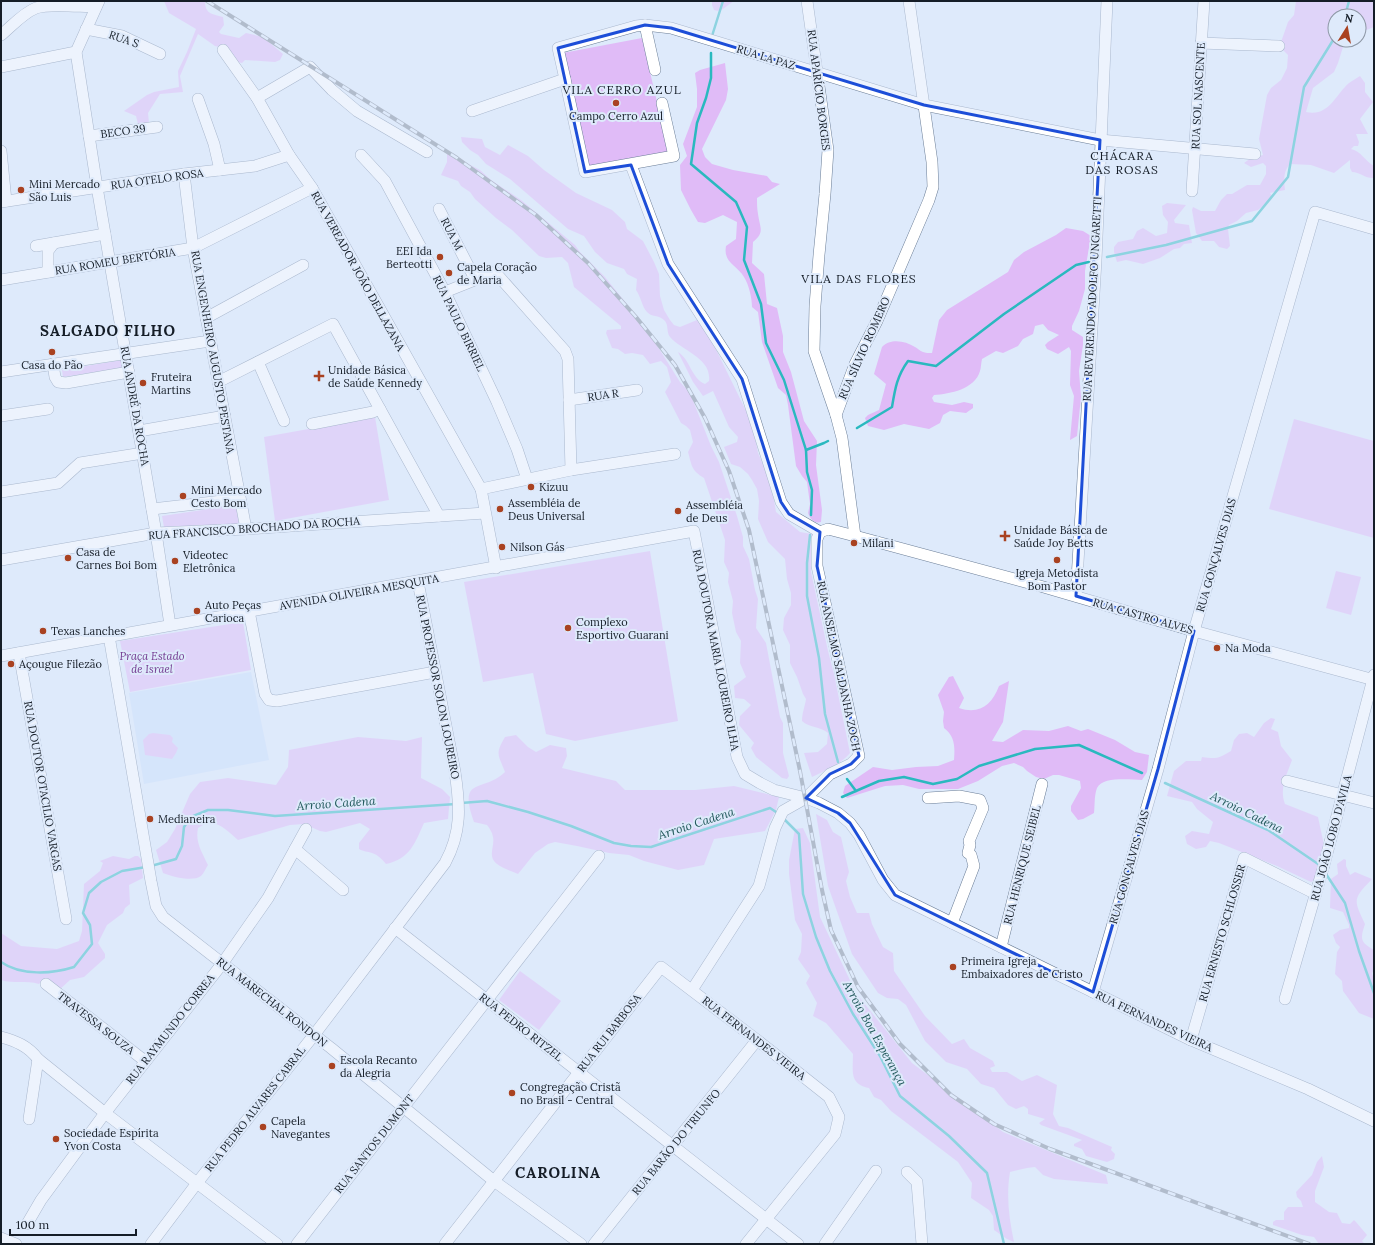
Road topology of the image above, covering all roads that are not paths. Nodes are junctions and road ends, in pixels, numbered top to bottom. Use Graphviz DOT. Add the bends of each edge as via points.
graph roads {
  1 [pos="807,1"];
  2 [pos="909,1"];
  3 [pos="1107,1"];
  4 [pos="1204,1"];
  5 [pos="98,4"];
  6 [pos="645,25"];
  7 [pos="86,29"];
  8 [pos="1,35"];
  9 [pos="1201,43"];
  10 [pos="1279,46"];
  11 [pos="223,50"];
  12 [pos="76,52"];
  13 [pos="160,54"];
  14 [pos="1,67"];
  15 [pos="655,70"];
  16 [pos="817,72"];
  17 [pos="565,78"];
  18 [pos="257,98"];
  19 [pos="198,99"];
  20 [pos="662,102"];
  21 [pos="924,105"];
  22 [pos="472,111"];
  23 [pos="157,127"];
  24 [pos="89,136"];
  25 [pos="1100,140"];
  26 [pos="1196,149"];
  27 [pos="1,151"];
  28 [pos="427,152"];
  29 [pos="1255,154"];
  30 [pos="289,155"];
  31 [pos="361,155"];
  32 [pos="631,165"];
  33 [pos="220,170"];
  34 [pos="184,174"];
  35 [pos="97,187"];
  36 [pos="312,188"];
  37 [pos="1192,191"];
  38 [pos="4,202"];
  39 [pos="440,210"];
  40 [pos="1374,229"];
  41 [pos="105,234"];
  42 [pos="54,243"];
  43 [pos="36,246"];
  44 [pos="193,248"];
  45 [pos="110,262"];
  46 [pos="303,265"];
  47 [pos="48,272"];
  48 [pos="1,280"];
  49 [pos="475,280"];
  50 [pos="445,292"];
  51 [pos="206,318"];
  52 [pos="210,340"];
  53 [pos="126,353"];
  54 [pos="258,362"];
  55 [pos="52,364"];
  56 [pos="1,372"];
  57 [pos="129,372"];
  58 [pos="218,382"];
  59 [pos="636,390"];
  60 [pos="569,400"];
  61 [pos="48,409"];
  62 [pos="380,409"];
  63 [pos="836,415"];
  64 [pos="1,416"];
  65 [pos="225,416"];
  66 [pos="284,421"];
  67 [pos="312,424"];
  68 [pos="139,431"];
  69 [pos="143,453"];
  70 [pos="675,454"];
  71 [pos="571,470"];
  72 [pos="527,479"];
  73 [pos="481,489"];
  74 [pos="1,492"];
  75 [pos="240,499"];
  76 [pos="152,509"];
  77 [pos="485,513"];
  78 [pos="439,516"];
  79 [pos="246,529"];
  80 [pos="694,531"];
  81 [pos="820,532"];
  82 [pos="156,533"];
  83 [pos="854,536"];
  84 [pos="1,560"];
  85 [pos="496,568"];
  86 [pos="418,582"];
  87 [pos="1076,596"];
  88 [pos="249,612"];
  89 [pos="170,625"];
  90 [pos="1194,631"];
  91 [pos="109,636"];
  92 [pos="19,653"];
  93 [pos="1,656"];
  94 [pos="436,672"];
  95 [pos="1374,678"];
  96 [pos="1287,781"];
  97 [pos="1042,784"];
  98 [pos="1342,795"];
  99 [pos="806,798"];
  100 [pos="928,798"];
  101 [pos="1374,803"];
  102 [pos="459,814"];
  103 [pos="306,829"];
  104 [pos="295,849"];
  105 [pos="599,856"];
  106 [pos="343,890"];
  107 [pos="1316,894"];
  108 [pos="66,919"];
  109 [pos="952,923"];
  110 [pos="395,928"];
  111 [pos="1001,947"];
  112 [pos="222,964"];
  113 [pos="46,984"];
  114 [pos="692,990"];
  115 [pos="1093,992"];
  116 [pos="487,1000"];
  117 [pos="1285,1000"];
  118 [pos="314,1035"];
  119 [pos="1,1037"];
  120 [pos="757,1040"];
  121 [pos="1192,1040"];
  122 [pos="38,1059"];
  123 [pos="145,1061"];
  124 [pos="578,1072"];
  125 [pos="403,1107"];
  126 [pos="105,1113"];
  127 [pos="29,1119"];
  128 [pos="1374,1121"];
  129 [pos="673,1146"];
  130 [pos="876,1171"];
  131 [pos="907,1172"];
  132 [pos="494,1181"];
  133 [pos="197,1183"];
  134 [pos="765,1218"];
  135 [pos="27,1224"];
  136 [pos="1,1238"];
  137 [pos="16,1244"];
  138 [pos="151,1244"];
  139 [pos="277,1244"];
  140 [pos="297,1244"];
  141 [pos="445,1244"];
  142 [pos="581,1244"];
  143 [pos="594,1244"];
  144 [pos="746,1244"];
  145 [pos="798,1244"];
  146 [pos="825,1244"];
  147 [pos="922,1244"];
  1 -- 16 [label="street, RUA APARÍCIO BORGES"];
  2 -- 21 [label="street, RUA SÍLVIO ROMERO"];
  3 -- 25 [label="street, RUA REVERENDO ADOLFO UNGARETTI"];
  4 -- 9 [label="street, RUA SOL NASCENTE"];
  5 -- 7 [label="street"];
  5 -- 8 [label="street" via="37,7"];
  6 -- 15 [label="street"];
  6 -- 16 [label="street, RUA LA PAZ" via="671,28"];
  6 -- 17 [label="street, RUA LA PAZ" via="558,48"];
  7 -- 12 [label="street"];
  7 -- 13 [label="street, RUA S" via="122,36"];
  9 -- 10 [label="street"];
  9 -- 26 [label="street, RUA SOL NASCENTE"];
  11 -- 18 [label="street, RUA VEREADOR JOÃO DELLAZANA"];
  12 -- 14 [label="street"];
  12 -- 24 [label="street, RUA ANDRÉ DA ROCHA"];
  16 -- 21 [label="street, RUA LA PAZ"];
  16 -- 63 [label="street, RUA APARÍCIO BORGES" via="828,150 815,306 814,351"];
  17 -- 22 [label="street"];
  17 -- 32 [label="street" via="585,172"];
  18 -- 28 [label="street" via="310,67 356,111"];
  18 -- 30 [label="street, RUA VEREADOR JOÃO DELLAZANA"];
  19 -- 33 [label="street"];
  20 -- 32 [label="street" via="674,156"];
  21 -- 25 [label="street, RUA LA PAZ"];
  21 -- 63 [label="street, RUA SÍLVIO ROMERO" via="933,188 877,321 855,364"];
  23 -- 24 [label="street, BECO 39"];
  24 -- 35 [label="street, RUA ANDRÉ DA ROCHA"];
  25 -- 26 [label="street, RUA LA PAZ"];
  25 -- 87 [label="street, RUA REVERENDO ADOLFO UNGARETTI" via="1096,260"];
  26 -- 29 [label="street, RUA LA PAZ"];
  26 -- 37 [label="street, RUA SOL NASCENTE"];
  27 -- 38 [label="street"];
  30 -- 33 [label="street, RUA OTELO ROSA" via="255,166"];
  30 -- 36 [label="street, RUA VEREADOR JOÃO DELLAZANA"];
  31 -- 50 [label="street, RUA PAULO BIRRIEL" via="385,180"];
  32 -- 81 [label="street" via="668,264 742,379 781,502 789,514"];
  33 -- 34 [label="street, RUA OTELO ROSA"];
  34 -- 35 [label="street, RUA OTELO ROSA"];
  34 -- 44 [label="street, RUA ENGENHEIRO AUGUSTO PESTANA"];
  35 -- 38 [label="street, RUA OTELO ROSA"];
  35 -- 41 [label="street, RUA ANDRÉ DA ROCHA"];
  36 -- 44 [label="street, RUA ROMEU BERTÓRIA"];
  36 -- 73 [label="street, RUA VEREADOR JOÃO DELLAZANA"];
  39 -- 49 [label="street, RUA M"];
  40 -- 90 [label="street, RUA GONÇALVES DIAS" via="1315,212"];
  41 -- 42 [label="street"];
  41 -- 45 [label="street, RUA ANDRÉ DA ROCHA"];
  42 -- 43 [label="street"];
  42 -- 47 [label="street" via="48,251"];
  44 -- 45 [label="street, RUA ROMEU BERTÓRIA"];
  44 -- 51 [label="street, RUA ENGENHEIRO AUGUSTO PESTANA"];
  45 -- 47 [label="street, RUA ROMEU BERTÓRIA"];
  45 -- 53 [label="street, RUA ANDRÉ DA ROCHA"];
  46 -- 51 [label="street"];
  47 -- 48 [label="street, RUA ROMEU BERTÓRIA"];
  49 -- 50 [label="street"];
  49 -- 60 [label="street" via="495,272 565,351 568,359"];
  50 -- 72 [label="street, RUA PAULO BIRRIEL" via="497,402"];
  51 -- 52 [label="street, RUA ENGENHEIRO AUGUSTO PESTANA"];
  52 -- 53 [label="street"];
  52 -- 58 [label="street, RUA ENGENHEIRO AUGUSTO PESTANA"];
  53 -- 55 [label="street"];
  53 -- 57 [label="street, RUA ANDRÉ DA ROCHA"];
  54 -- 58 [label="street"];
  54 -- 62 [label="street" via="333,324"];
  54 -- 66 [label="street"];
  55 -- 56 [label="street"];
  55 -- 57 [label="street" via="58,382 66,383"];
  57 -- 68 [label="street, RUA ANDRÉ DA ROCHA"];
  58 -- 65 [label="street, RUA ENGENHEIRO AUGUSTO PESTANA"];
  59 -- 60 [label="street, RUA R"];
  60 -- 71 [label="street"];
  61 -- 64 [label="street"];
  62 -- 67 [label="street"];
  62 -- 78 [label="street"];
  63 -- 83 [label="street" via="842,438"];
  65 -- 68 [label="street"];
  65 -- 75 [label="street, RUA ENGENHEIRO AUGUSTO PESTANA"];
  68 -- 69 [label="street, RUA ANDRÉ DA ROCHA"];
  69 -- 74 [label="street" via="80,463 58,483"];
  69 -- 76 [label="street, RUA ANDRÉ DA ROCHA"];
  70 -- 71 [label="street"];
  71 -- 72 [label="street"];
  72 -- 73 [label="street"];
  73 -- 77 [label="street, RUA VEREADOR JOÃO DELLAZANA"];
  75 -- 76 [label="street"];
  75 -- 79 [label="street, RUA ENGENHEIRO AUGUSTO PESTANA"];
  76 -- 82 [label="street, RUA ANDRÉ DA ROCHA"];
  77 -- 78 [label="street, RUA FRANCISCO BROCHADO DA ROCHA"];
  77 -- 85 [label="street, RUA VEREADOR JOÃO DELLAZANA"];
  78 -- 79 [label="street, RUA FRANCISCO BROCHADO DA ROCHA"];
  79 -- 82 [label="street, RUA FRANCISCO BROCHADO DA ROCHA"];
  80 -- 85 [label="street, AVENIDA OLIVEIRA MESQUITA"];
  80 -- 99 [label="street, RUA DOUTORA MARIA LOUREIRO ILHA" via="737,757 745,774 750,777 774,790"];
  81 -- 83 [label="street, RUA CASTRO ALVES" via="828,529"];
  81 -- 99 [label="street, RUA ANSELMO SALDANHA ZOCH" via="817,539 817,566 859,756 851,764 830,774"];
  82 -- 84 [label="street, RUA FRANCISCO BROCHADO DA ROCHA"];
  82 -- 89 [label="street, RUA ANDRÉ DA ROCHA"];
  83 -- 87 [label="street, RUA CASTRO ALVES"];
  85 -- 86 [label="street, AVENIDA OLIVEIRA MESQUITA"];
  86 -- 88 [label="street, AVENIDA OLIVEIRA MESQUITA"];
  86 -- 94 [label="street, RUA PROFESSOR SOLON LOUREIRO"];
  87 -- 90 [label="street, RUA CASTRO ALVES"];
  88 -- 89 [label="street, AVENIDA OLIVEIRA MESQUITA"];
  88 -- 94 [label="street" via="269,700 277,701"];
  89 -- 91 [label="street, AVENIDA OLIVEIRA MESQUITA"];
  90 -- 95 [label="street, RUA CASTRO ALVES"];
  90 -- 115 [label="street, RUA GONÇALVES DIAS" via="1158,769"];
  91 -- 92 [label="street, AVENIDA OLIVEIRA MESQUITA"];
  91 -- 112 [label="street, RUA MARECHAL RONDON" via="156,906 163,917"];
  92 -- 93 [label="street, AVENIDA OLIVEIRA MESQUITA"];
  92 -- 108 [label="street, RUA DOUTOR OTACILIO VARGAS"];
  94 -- 102 [label="street, RUA PROFESSOR SOLON LOUREIRO" via="458,793"];
  95 -- 98 [label="street, RUA JOÃO LOBO D'AVILA"];
  96 -- 98 [label="street"];
  97 -- 111 [label="street, RUA HENRIQUE SEIBEL"];
  98 -- 101 [label="street"];
  98 -- 107 [label="street, RUA JOÃO LOBO D'AVILA"];
  99 -- 109 [label="street, RUA FERNANDES VIEIRA" via="838,813 850,823 895,896"];
  99 -- 114 [label="street, RUA FERNANDES VIEIRA" via="783,811 775,828 759,886"];
  100 -- 109 [label="street" via="959,796 980,800 983,808 969,841 968,853 972,855 974,866"];
  102 -- 110 [label="street, RUA PEDRO ALVARES CABRAL" via="453,849"];
  103 -- 104 [label="street, RUA RAYMUNDO CORREA"];
  104 -- 106 [label="street"];
  104 -- 112 [label="street, RUA RAYMUNDO CORREA" via="268,898"];
  105 -- 116 [label="street, RUA SANTOS DUMONT"];
  107 -- 117 [label="street, RUA JOÃO LOBO D'AVILA"];
  107 -- 121 [label="street, RUA ERNESTO SCHLOSSER" via="1244,858"];
  109 -- 111 [label="street, RUA FERNANDES VIEIRA"];
  110 -- 116 [label="street, RUA PEDRO RITZEL"];
  110 -- 118 [label="street, RUA PEDRO ALVARES CABRAL"];
  111 -- 115 [label="street, RUA FERNANDES VIEIRA"];
  112 -- 118 [label="street, RUA MARECHAL RONDON"];
  112 -- 123 [label="street, RUA RAYMUNDO CORREA"];
  113 -- 123 [label="street, TRAVESSA SOUZA"];
  114 -- 120 [label="street, RUA FERNANDES VIEIRA"];
  114 -- 124 [label="street, RUA RUI BARBOSA" via="661,966"];
  115 -- 121 [label="street, RUA FERNANDES VIEIRA"];
  116 -- 124 [label="street, RUA PEDRO RITZEL"];
  116 -- 125 [label="street, RUA SANTOS DUMONT"];
  118 -- 125 [label="street, RUA MARECHAL RONDON"];
  118 -- 133 [label="street, RUA PEDRO ALVARES CABRAL"];
  119 -- 122 [label="street" via="15,1040 31,1049"];
  120 -- 129 [label="street, RUA BARÃO DO TRIUNFO"];
  120 -- 134 [label="street, RUA FERNANDES VIEIRA" via="829,1097 839,1117 835,1134"];
  121 -- 128 [label="street, RUA FERNANDES VIEIRA"];
  122 -- 126 [label="street"];
  122 -- 127 [label="street"];
  123 -- 126 [label="street, RUA RAYMUNDO CORREA"];
  124 -- 129 [label="street, RUA PEDRO RITZEL"];
  124 -- 132 [label="street, RUA RUI BARBOSA"];
  125 -- 132 [label="street, RUA MARECHAL RONDON"];
  125 -- 140 [label="street, RUA SANTOS DUMONT"];
  126 -- 133 [label="street"];
  126 -- 135 [label="street, RUA RAYMUNDO CORREA" via="41,1200"];
  129 -- 134 [label="street, RUA PEDRO RITZEL"];
  129 -- 143 [label="street, RUA BARÃO DO TRIUNFO"];
  130 -- 146 [label="street"];
  131 -- 147 [label="street" via="917,1182"];
  132 -- 141 [label="street, RUA RUI BARBOSA"];
  132 -- 142 [label="street, RUA MARECHAL RONDON"];
  133 -- 138 [label="street, RUA PEDRO ALVARES CABRAL"];
  133 -- 139 [label="street"];
  134 -- 144 [label="street, RUA FERNANDES VIEIRA"];
  134 -- 145 [label="street, RUA PEDRO RITZEL"];
  136 -- 137 [label="street"];
}
